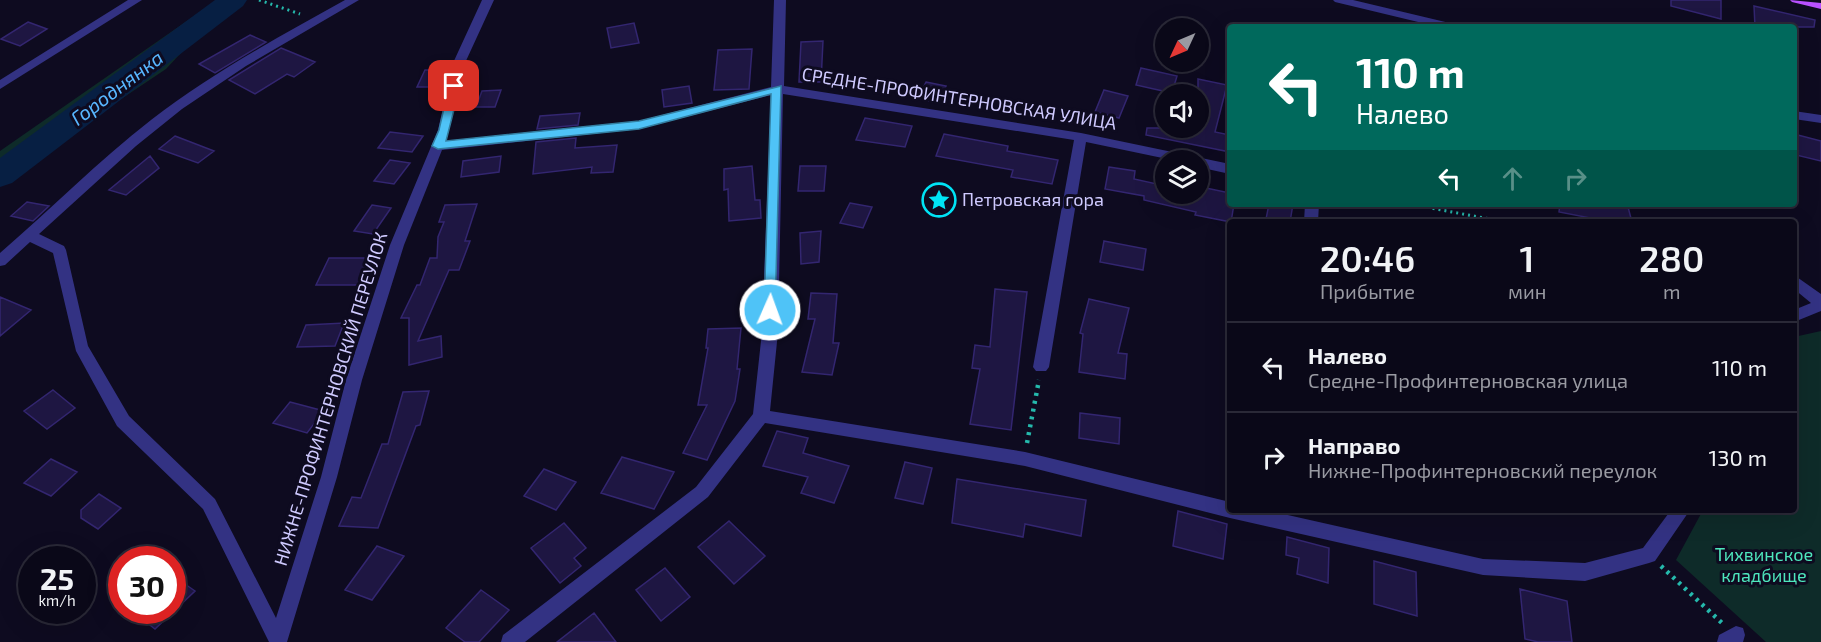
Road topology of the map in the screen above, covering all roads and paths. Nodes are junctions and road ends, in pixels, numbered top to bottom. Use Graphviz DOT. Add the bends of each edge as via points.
graph roads {
  1 [pos="136,0"];
  2 [pos="259,0"];
  3 [pos="353,0"];
  4 [pos="488,0"];
  5 [pos="780,0"];
  6 [pos="1339,0"];
  7 [pos="1796,0"];
  8 [pos="1821,6"];
  9 [pos="317,20"];
  10 [pos="1441,24"];
  11 [pos="0,85"];
  12 [pos="777,89"];
  13 [pos="1797,115"];
  14 [pos="1821,119"];
  15 [pos="1082,138"];
  16 [pos="438,146"];
  17 [pos="1155,153"];
  18 [pos="1209,164"];
  19 [pos="1227,168"];
  20 [pos="1425,207"];
  21 [pos="1490,219"];
  22 [pos="30,236"];
  23 [pos="0,261"];
  24 [pos="1797,283"];
  25 [pos="1821,303"];
  26 [pos="1797,315"];
  27 [pos="1041,367"];
  28 [pos="761,416"];
  29 [pos="1025,459"];
  30 [pos="1227,509"];
  31 [pos="1243,513"];
  32 [pos="1680,513"];
  33 [pos="1649,555"];
  34 [pos="1731,639"];
  35 [pos="278,640"];
  36 [pos="510,642"];
  1 -- 11 [label="street"];
  2 -- 9 [label="path"];
  3 -- 9 [label="street"];
  4 -- 16 [label="street, НИЖНЕ-ПРОФИНТЕРНОВСКИЙ ПЕРЕУЛОК" via="459,63"];
  5 -- 12 [label="street"];
  6 -- 10 [label="street"];
  7 -- 8 [label="main road"];
  9 -- 22 [label="street" via="269,46 178,106"];
  12 -- 15 [label="street, СРЕДНЕ-ПРОФИНТЕРНОВСКАЯ УЛИЦА"];
  12 -- 16 [label="street, СРЕДНЕ-ПРОФИНТЕРНОВСКАЯ УЛИЦА" via="639,125"];
  12 -- 28 [label="street" via="770,332"];
  13 -- 14 [label="street"];
  15 -- 17 [label="street, СРЕДНЕ-ПРОФИНТЕРНОВСКАЯ УЛИЦА"];
  15 -- 27 [label="street"];
  16 -- 35 [label="street, НИЖНЕ-ПРОФИНТЕРНОВСКИЙ ПЕРЕУЛОК" via="397,245"];
  18 -- 19 [label="street"];
  20 -- 21 [label="path"];
  22 -- 23 [label="street"];
  22 -- 35 [label="street" via="59,250 81,347 123,421 209,504"];
  24 -- 25 [label="street"];
  25 -- 26 [label="street"];
  27 -- 29 [label="path"];
  28 -- 29 [label="street"];
  28 -- 36 [label="street" via="702,492"];
  29 -- 30 [label="street"];
  31 -- 33 [label="street" via="1484,567 1585,572"];
  32 -- 33 [label="street"];
  33 -- 34 [label="path"];
}
